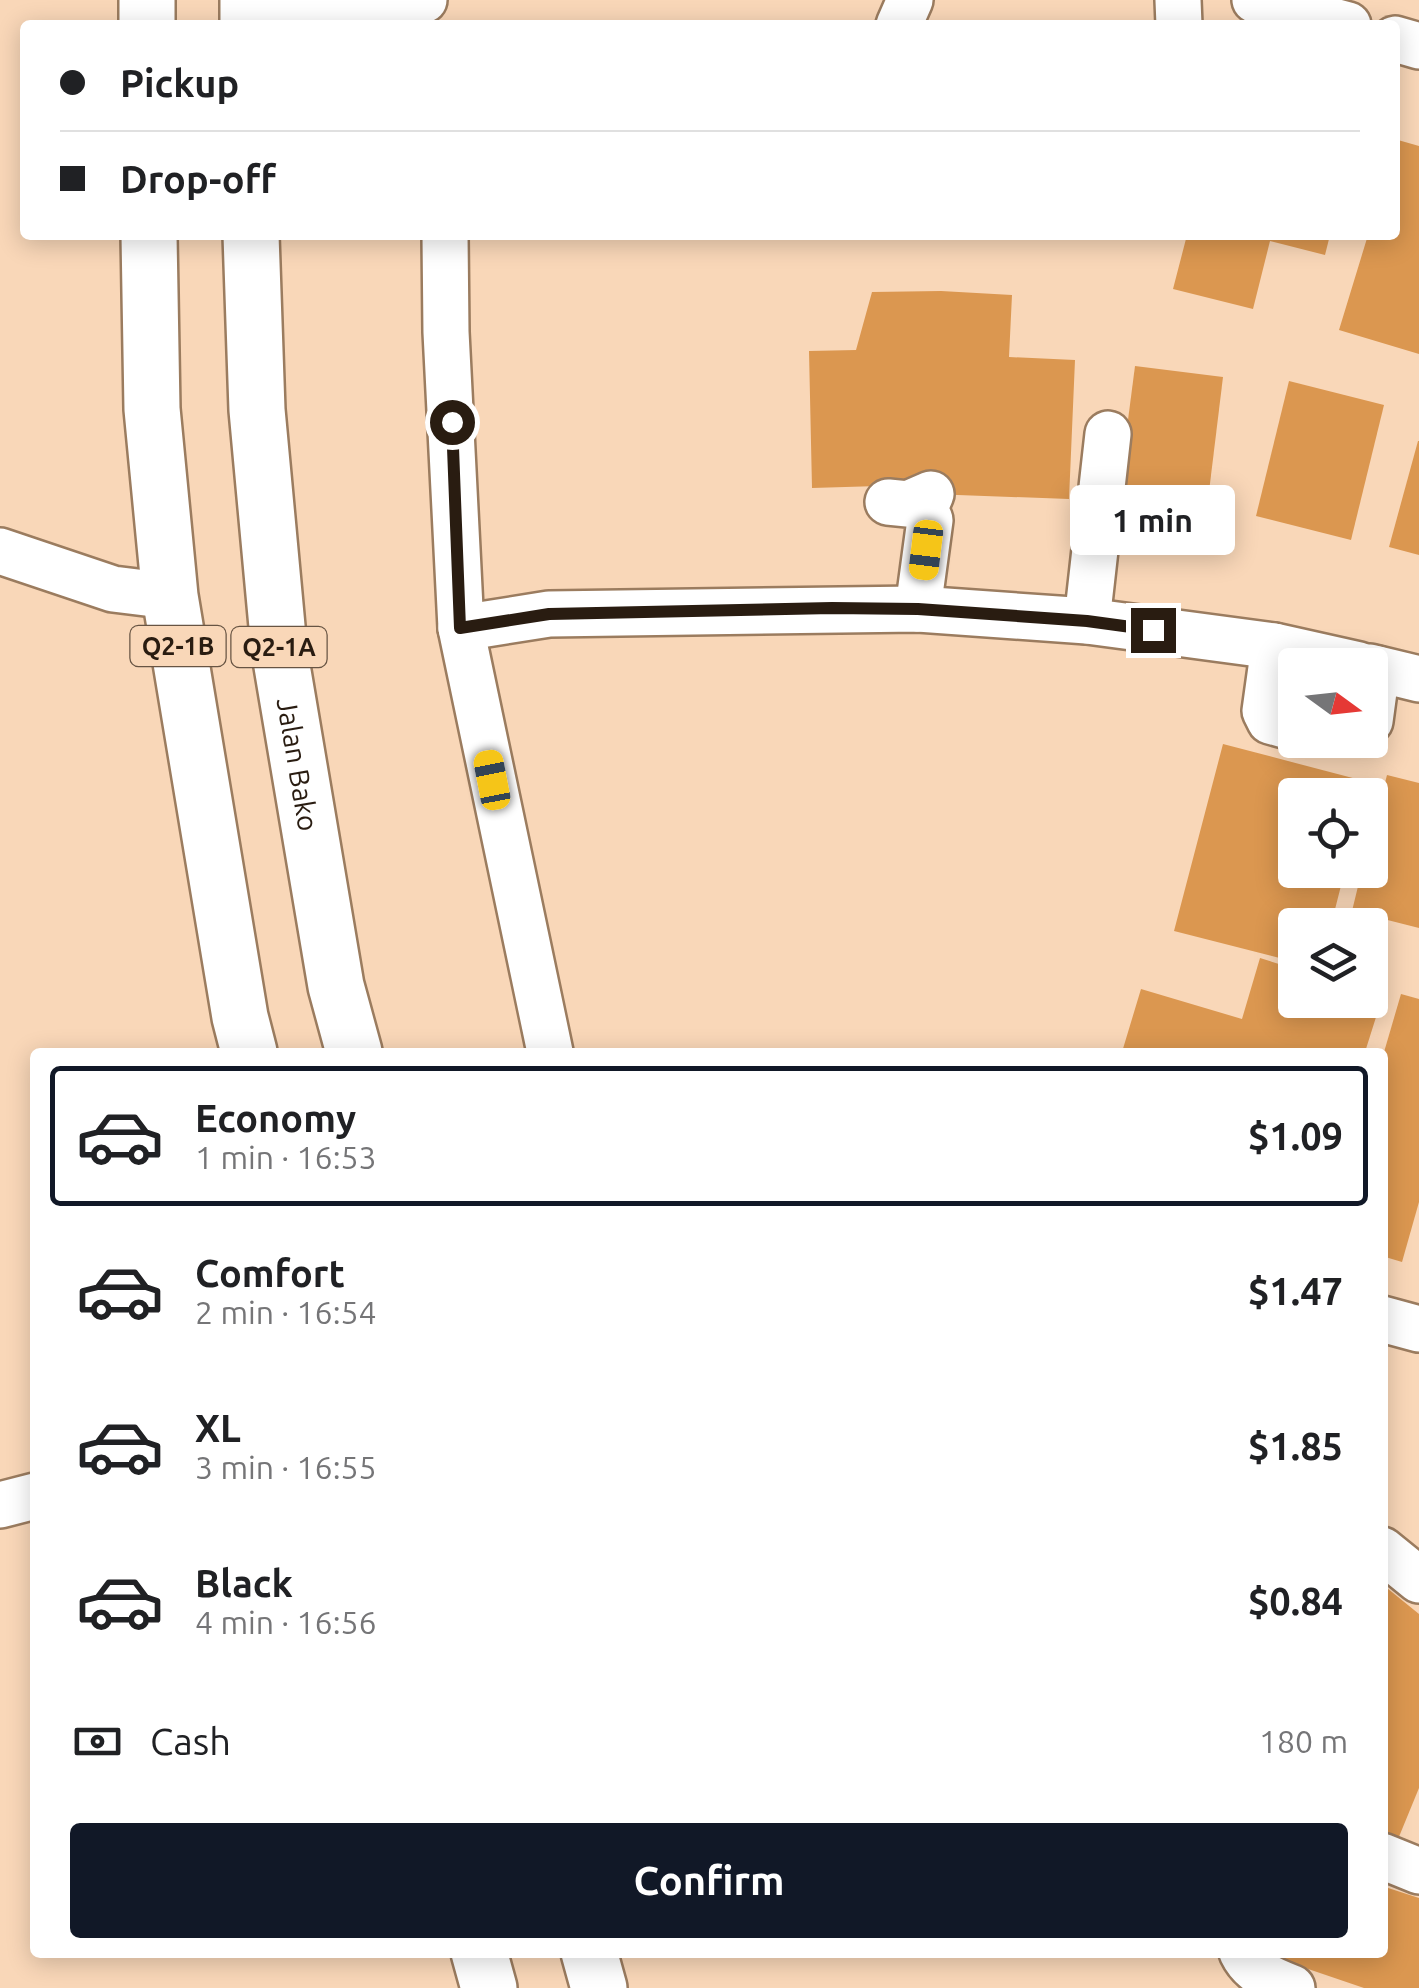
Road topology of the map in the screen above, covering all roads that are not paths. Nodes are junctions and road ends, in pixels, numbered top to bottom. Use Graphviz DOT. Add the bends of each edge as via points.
graph roads {
  1 [pos="424,0"];
  2 [pos="248,10"];
  3 [pos="1280,11"];
  4 [pos="1324,20"];
  5 [pos="149,240"];
  6 [pos="251,240"];
  7 [pos="446,240"];
  8 [pos="1108,434"];
  9 [pos="888,502"];
  10 [pos="0,551"];
  11 [pos="170,596"];
  12 [pos="918,609"];
  13 [pos="1087,621"];
  14 [pos="460,628"];
  15 [pos="1274,646"];
  16 [pos="1283,648"];
  17 [pos="1278,723"];
  18 [pos="248,1048"];
  19 [pos="353,1048"];
  20 [pos="549,1048"];
  21 [pos="1388,1321"];
  22 [pos="1419,1329"];
  23 [pos="30,1497"];
  24 [pos="0,1505"];
  25 [pos="1388,1555"];
  26 [pos="1419,1580"];
  27 [pos="1388,1858"];
  28 [pos="1419,1871"];
  29 [pos="481,1958"];
  30 [pos="592,1958"];
  31 [pos="1245,1958"];
  32 [pos="489,1988"];
  33 [pos="599,1988"];
  34 [pos="1292,1988"];
  1 -- 2 [label="street"];
  3 -- 4 [label="street"];
  5 -- 11 [label="main road, Q2-1B" via="152,409"];
  6 -- 19 [label="main road, Jalan Bako / Q2-1A" via="256,410 280,648 336,986"];
  7 -- 14 [label="street"];
  8 -- 13 [label="street"];
  9 -- 12 [label="street" via="908,504 932,494 925,508 930,520"];
  10 -- 11 [label="street" via="113,589"];
  11 -- 18 [label="main road, Q2-1B"];
  12 -- 13 [label="street"];
  12 -- 14 [label="street" via="549,614"];
  13 -- 15 [label="street"];
  14 -- 20 [label="street"];
  15 -- 16 [label="street"];
  15 -- 17 [label="street" via="1265,711"];
  21 -- 22 [label="street"];
  23 -- 24 [label="street"];
  25 -- 26 [label="street"];
  27 -- 28 [label="street"];
  29 -- 32 [label="main road"];
  30 -- 33 [label="main road"];
  31 -- 34 [label="street"];
}
